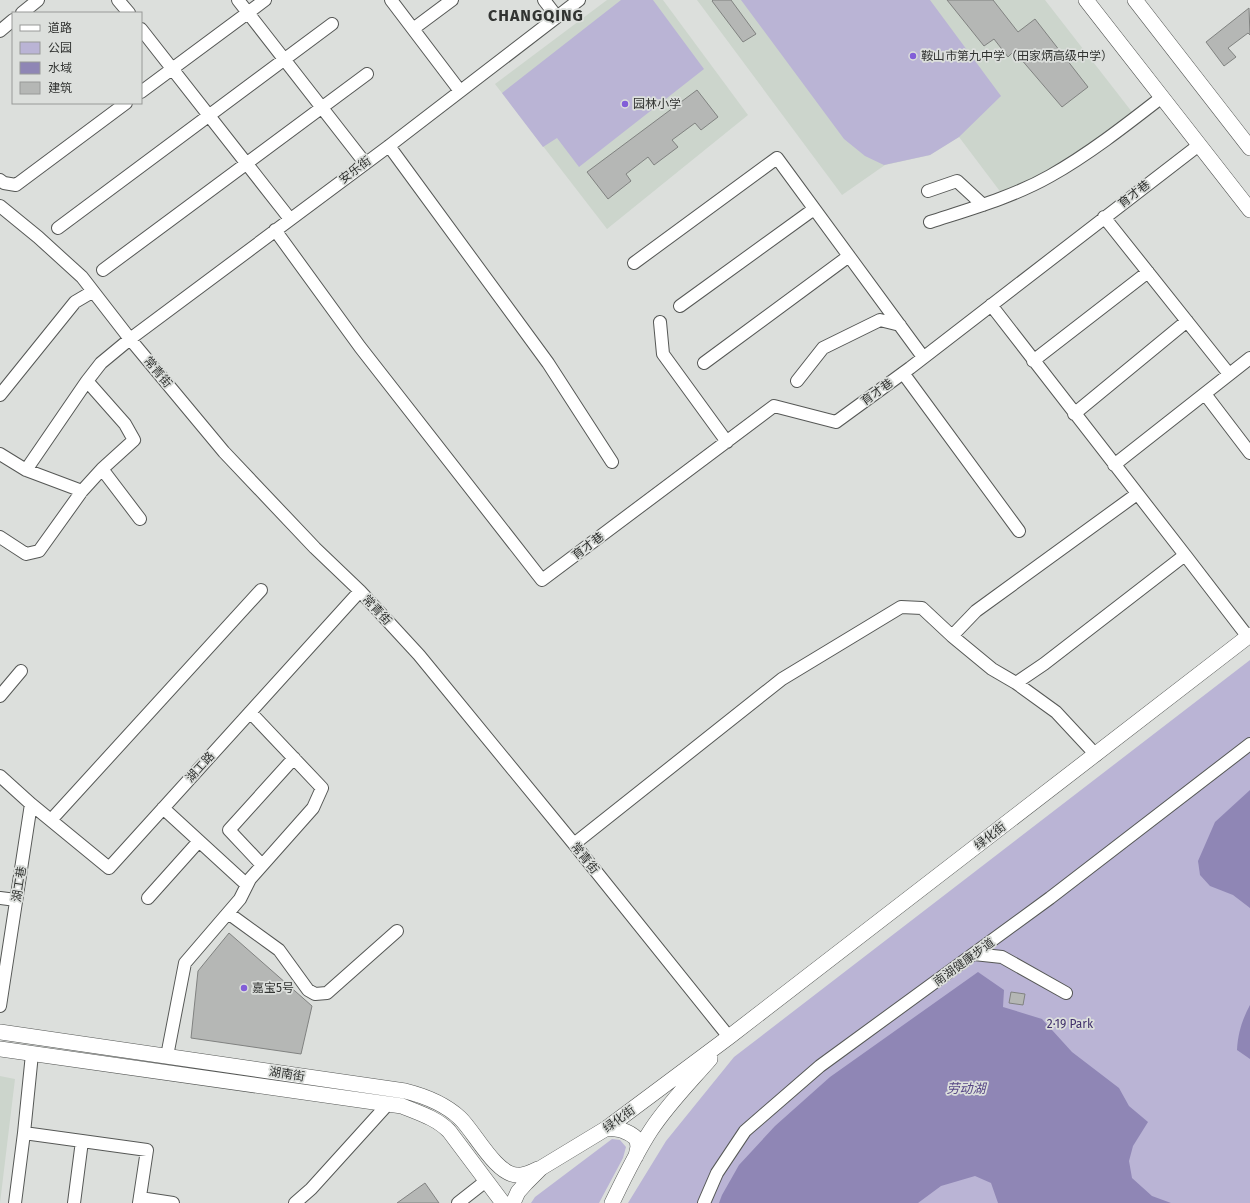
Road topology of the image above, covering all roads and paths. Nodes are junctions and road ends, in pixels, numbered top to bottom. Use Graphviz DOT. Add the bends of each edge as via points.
graph roads {
  1 [pos="38,0"];
  2 [pos="118,0"];
  3 [pos="238,0"];
  4 [pos="265,0"];
  5 [pos="391,0"];
  6 [pos="452,0"];
  7 [pos="544,0"];
  8 [pos="579,0"];
  9 [pos="1086,0"];
  10 [pos="1135,0"];
  11 [pos="23,12"];
  12 [pos="128,12"];
  13 [pos="248,13"];
  14 [pos="557,17"];
  15 [pos="12,21"];
  16 [pos="332,24"];
  17 [pos="412,29"];
  18 [pos="142,30"];
  19 [pos="0,31"];
  20 [pos="285,59"];
  21 [pos="172,69"];
  22 [pos="367,74"];
  23 [pos="142,91"];
  24 [pos="460,91"];
  25 [pos="1162,97"];
  26 [pos="125,104"];
  27 [pos="322,107"];
  28 [pos="209,116"];
  29 [pos="1199,144"];
  30 [pos="389,146"];
  31 [pos="1250,148"];
  32 [pos="365,163"];
  33 [pos="246,164"];
  34 [pos="0,180"];
  35 [pos="928,191"];
  36 [pos="983,205"];
  37 [pos="0,206"];
  38 [pos="814,209"];
  39 [pos="1250,210"];
  40 [pos="1104,217"];
  41 [pos="290,219"];
  42 [pos="930,222"];
  43 [pos="58,228"];
  44 [pos="275,230"];
  45 [pos="849,256"];
  46 [pos="634,264"];
  47 [pos="103,270"];
  48 [pos="1148,272"];
  49 [pos="92,292"];
  50 [pos="991,305"];
  51 [pos="680,306"];
  52 [pos="1187,321"];
  53 [pos="660,322"];
  54 [pos="900,325"];
  55 [pos="130,339"];
  56 [pos="923,357"];
  57 [pos="1250,358"];
  58 [pos="1033,361"];
  59 [pos="704,363"];
  60 [pos="903,373"];
  61 [pos="1229,374"];
  62 [pos="87,381"];
  63 [pos="797,381"];
  64 [pos="1205,394"];
  65 [pos="0,395"];
  66 [pos="1074,414"];
  67 [pos="727,442"];
  68 [pos="1250,453"];
  69 [pos="0,454"];
  70 [pos="612,462"];
  71 [pos="1114,465"];
  72 [pos="26,470"];
  73 [pos="102,470"];
  74 [pos="82,491"];
  75 [pos="1137,494"];
  76 [pos="140,519"];
  77 [pos="1019,531"];
  78 [pos="0,537"];
  79 [pos="1184,555"];
  80 [pos="261,590"];
  81 [pos="360,591"];
  82 [pos="952,636"];
  83 [pos="1249,636"];
  84 [pos="21,671"];
  85 [pos="1016,683"];
  86 [pos="0,696"];
  87 [pos="250,712"];
  88 [pos="1250,744"];
  89 [pos="1096,755"];
  90 [pos="294,758"];
  91 [pos="0,776"];
  92 [pos="0,788"];
  93 [pos="15,790"];
  94 [pos="31,804"];
  95 [pos="162,808"];
  96 [pos="51,820"];
  97 [pos="199,841"];
  98 [pos="574,844"];
  99 [pos="262,865"];
  100 [pos="246,885"];
  101 [pos="0,898"];
  102 [pos="148,898"];
  103 [pos="16,900"];
  104 [pos="228,913"];
  105 [pos="397,931"];
  106 [pos="974,954"];
  107 [pos="1066,993"];
  108 [pos="0,1006"];
  109 [pos="0,1032"];
  110 [pos="729,1037"];
  111 [pos="0,1049"];
  112 [pos="32,1054"];
  113 [pos="167,1056"];
  114 [pos="388,1104"];
  115 [pos="606,1128"];
  116 [pos="24,1133"];
  117 [pos="82,1141"];
  118 [pos="635,1157"];
  119 [pos="541,1168"];
  120 [pos="486,1181"];
  121 [pos="139,1200"];
  122 [pos="15,1203"];
  123 [pos="74,1203"];
  124 [pos="173,1203"];
  125 [pos="295,1203"];
  126 [pos="458,1203"];
  127 [pos="503,1203"];
  128 [pos="513,1203"];
  129 [pos="612,1203"];
  130 [pos="704,1203"];
  1 -- 11 [label="street"];
  2 -- 12 [label="street"];
  3 -- 13 [label="street"];
  4 -- 13 [label="street"];
  5 -- 17 [label="street"];
  6 -- 17 [label="street"];
  7 -- 14 [label="street"];
  8 -- 14 [label="street, 安乐街"];
  9 -- 25 [label="main road"];
  10 -- 31 [label="main road"];
  13 -- 20 [label="street"];
  13 -- 21 [label="street"];
  14 -- 24 [label="street, 安乐街"];
  15 -- 19 [label="street"];
  16 -- 20 [label="street"];
  17 -- 24 [label="street"];
  18 -- 21 [label="street"];
  20 -- 27 [label="street"];
  20 -- 28 [label="street"];
  21 -- 23 [label="street"];
  21 -- 28 [label="street"];
  22 -- 27 [label="street"];
  24 -- 30 [label="street, 安乐街"];
  25 -- 29 [label="main road"];
  25 -- 36 [label="street" via="1081,158 1048,177"];
  26 -- 34 [label="street" via="16,185"];
  27 -- 32 [label="street"];
  27 -- 33 [label="street"];
  28 -- 33 [label="street"];
  28 -- 43 [label="street"];
  29 -- 39 [label="main road"];
  29 -- 40 [label="street, 育才巷"];
  30 -- 32 [label="street, 安乐街"];
  30 -- 70 [label="street" via="548,363"];
  32 -- 41 [label="street, 安乐街"];
  33 -- 41 [label="street"];
  33 -- 47 [label="street"];
  35 -- 36 [label="street" via="957,181"];
  36 -- 42 [label="street"];
  37 -- 49 [label="street, 常青街" via="82,277"];
  38 -- 45 [label="street"];
  38 -- 46 [label="street" via="777,158"];
  38 -- 51 [label="street"];
  40 -- 48 [label="street"];
  40 -- 50 [label="street, 育才巷"];
  41 -- 44 [label="street, 安乐街"];
  44 -- 55 [label="street, 安乐街"];
  44 -- 67 [label="street, 育才巷" via="360,347 542,580"];
  45 -- 54 [label="street"];
  45 -- 59 [label="street"];
  48 -- 52 [label="street"];
  48 -- 58 [label="street"];
  49 -- 55 [label="street, 常青街"];
  49 -- 65 [label="street" via="75,302"];
  50 -- 56 [label="street, 育才巷"];
  50 -- 58 [label="street"];
  52 -- 61 [label="street"];
  52 -- 66 [label="street"];
  53 -- 67 [label="street" via="663,354"];
  54 -- 56 [label="street"];
  54 -- 63 [label="street" via="880,320 823,348"];
  55 -- 62 [label="street, 安乐街" via="101,362"];
  55 -- 81 [label="street, 常青街" via="224,452 315,548"];
  56 -- 60 [label="street, 育才巷"];
  57 -- 61 [label="street"];
  58 -- 66 [label="street"];
  60 -- 67 [label="street, 育才巷" via="836,422 774,406"];
  60 -- 77 [label="street"];
  61 -- 64 [label="street"];
  62 -- 72 [label="street, 安乐街"];
  62 -- 73 [label="street" via="125,424 134,440"];
  64 -- 68 [label="street"];
  64 -- 71 [label="street"];
  66 -- 71 [label="street"];
  69 -- 72 [label="street"];
  71 -- 75 [label="street"];
  72 -- 74 [label="street"];
  73 -- 74 [label="street"];
  73 -- 76 [label="street"];
  74 -- 78 [label="street" via="39,551 26,554"];
  75 -- 79 [label="street"];
  75 -- 82 [label="street" via="976,611"];
  79 -- 83 [label="street"];
  79 -- 85 [label="street"];
  80 -- 96 [label="street"];
  81 -- 87 [label="street, 湖工路"];
  81 -- 98 [label="street, 常青街" via="419,655"];
  82 -- 85 [label="street" via="992,669"];
  82 -- 98 [label="street" via="922,608 901,607 782,679"];
  83 -- 89 [label="main road, 绿化街"];
  84 -- 86 [label="street"];
  85 -- 89 [label="street" via="1056,712"];
  87 -- 90 [label="street"];
  87 -- 95 [label="street, 湖工路"];
  88 -- 106 [label="street, 南湖健康步道"];
  89 -- 110 [label="main road, 绿化街"];
  90 -- 99 [label="street" via="322,788 313,808"];
  90 -- 99 [label="street" via="229,830"];
  91 -- 93 [label="street"];
  92 -- 93 [label="street"];
  93 -- 94 [label="street"];
  94 -- 96 [label="street, 湖工路"];
  94 -- 103 [label="street, 湖工巷"];
  95 -- 96 [label="street, 湖工路" via="109,868"];
  95 -- 97 [label="street"];
  97 -- 100 [label="street"];
  97 -- 102 [label="street"];
  98 -- 110 [label="street, 常青街"];
  99 -- 100 [label="street"];
  100 -- 104 [label="street"];
  101 -- 103 [label="street"];
  103 -- 108 [label="street, 湖工巷"];
  104 -- 105 [label="street" via="279,950 308,990 315,994 326,993"];
  104 -- 113 [label="street" via="185,963"];
  106 -- 107 [label="street" via="1002,957"];
  106 -- 130 [label="street, 南湖健康步道" via="820,1066 745,1131 717,1173"];
  109 -- 113 [label="main road, 湖南街"];
  110 -- 115 [label="main road, 绿化街"];
  110 -- 118 [label="main road, 绿化街" via="651,1129"];
  111 -- 112 [label="main road, 湖南街"];
  112 -- 114 [label="main road, 湖南街"];
  112 -- 116 [label="street"];
  113 -- 119 [label="main road, 湖南街" via="405,1091 423,1096 461,1118 498,1165 507,1172 517,1176"];
  114 -- 120 [label="main road, 湖南街" via="402,1106 442,1124"];
  114 -- 125 [label="street" via="311,1189"];
  115 -- 118 [label="main road" via="622,1129 637,1139"];
  115 -- 119 [label="main road, 绿化街"];
  116 -- 117 [label="street"];
  116 -- 122 [label="street"];
  117 -- 121 [label="street" via="147,1150"];
  117 -- 123 [label="street"];
  118 -- 129 [label="main road, 绿化街"];
  119 -- 128 [label="main road, 绿化街" via="518,1192"];
  120 -- 126 [label="street"];
  120 -- 127 [label="main road, 湖南街"];
  121 -- 124 [label="street"];
}
